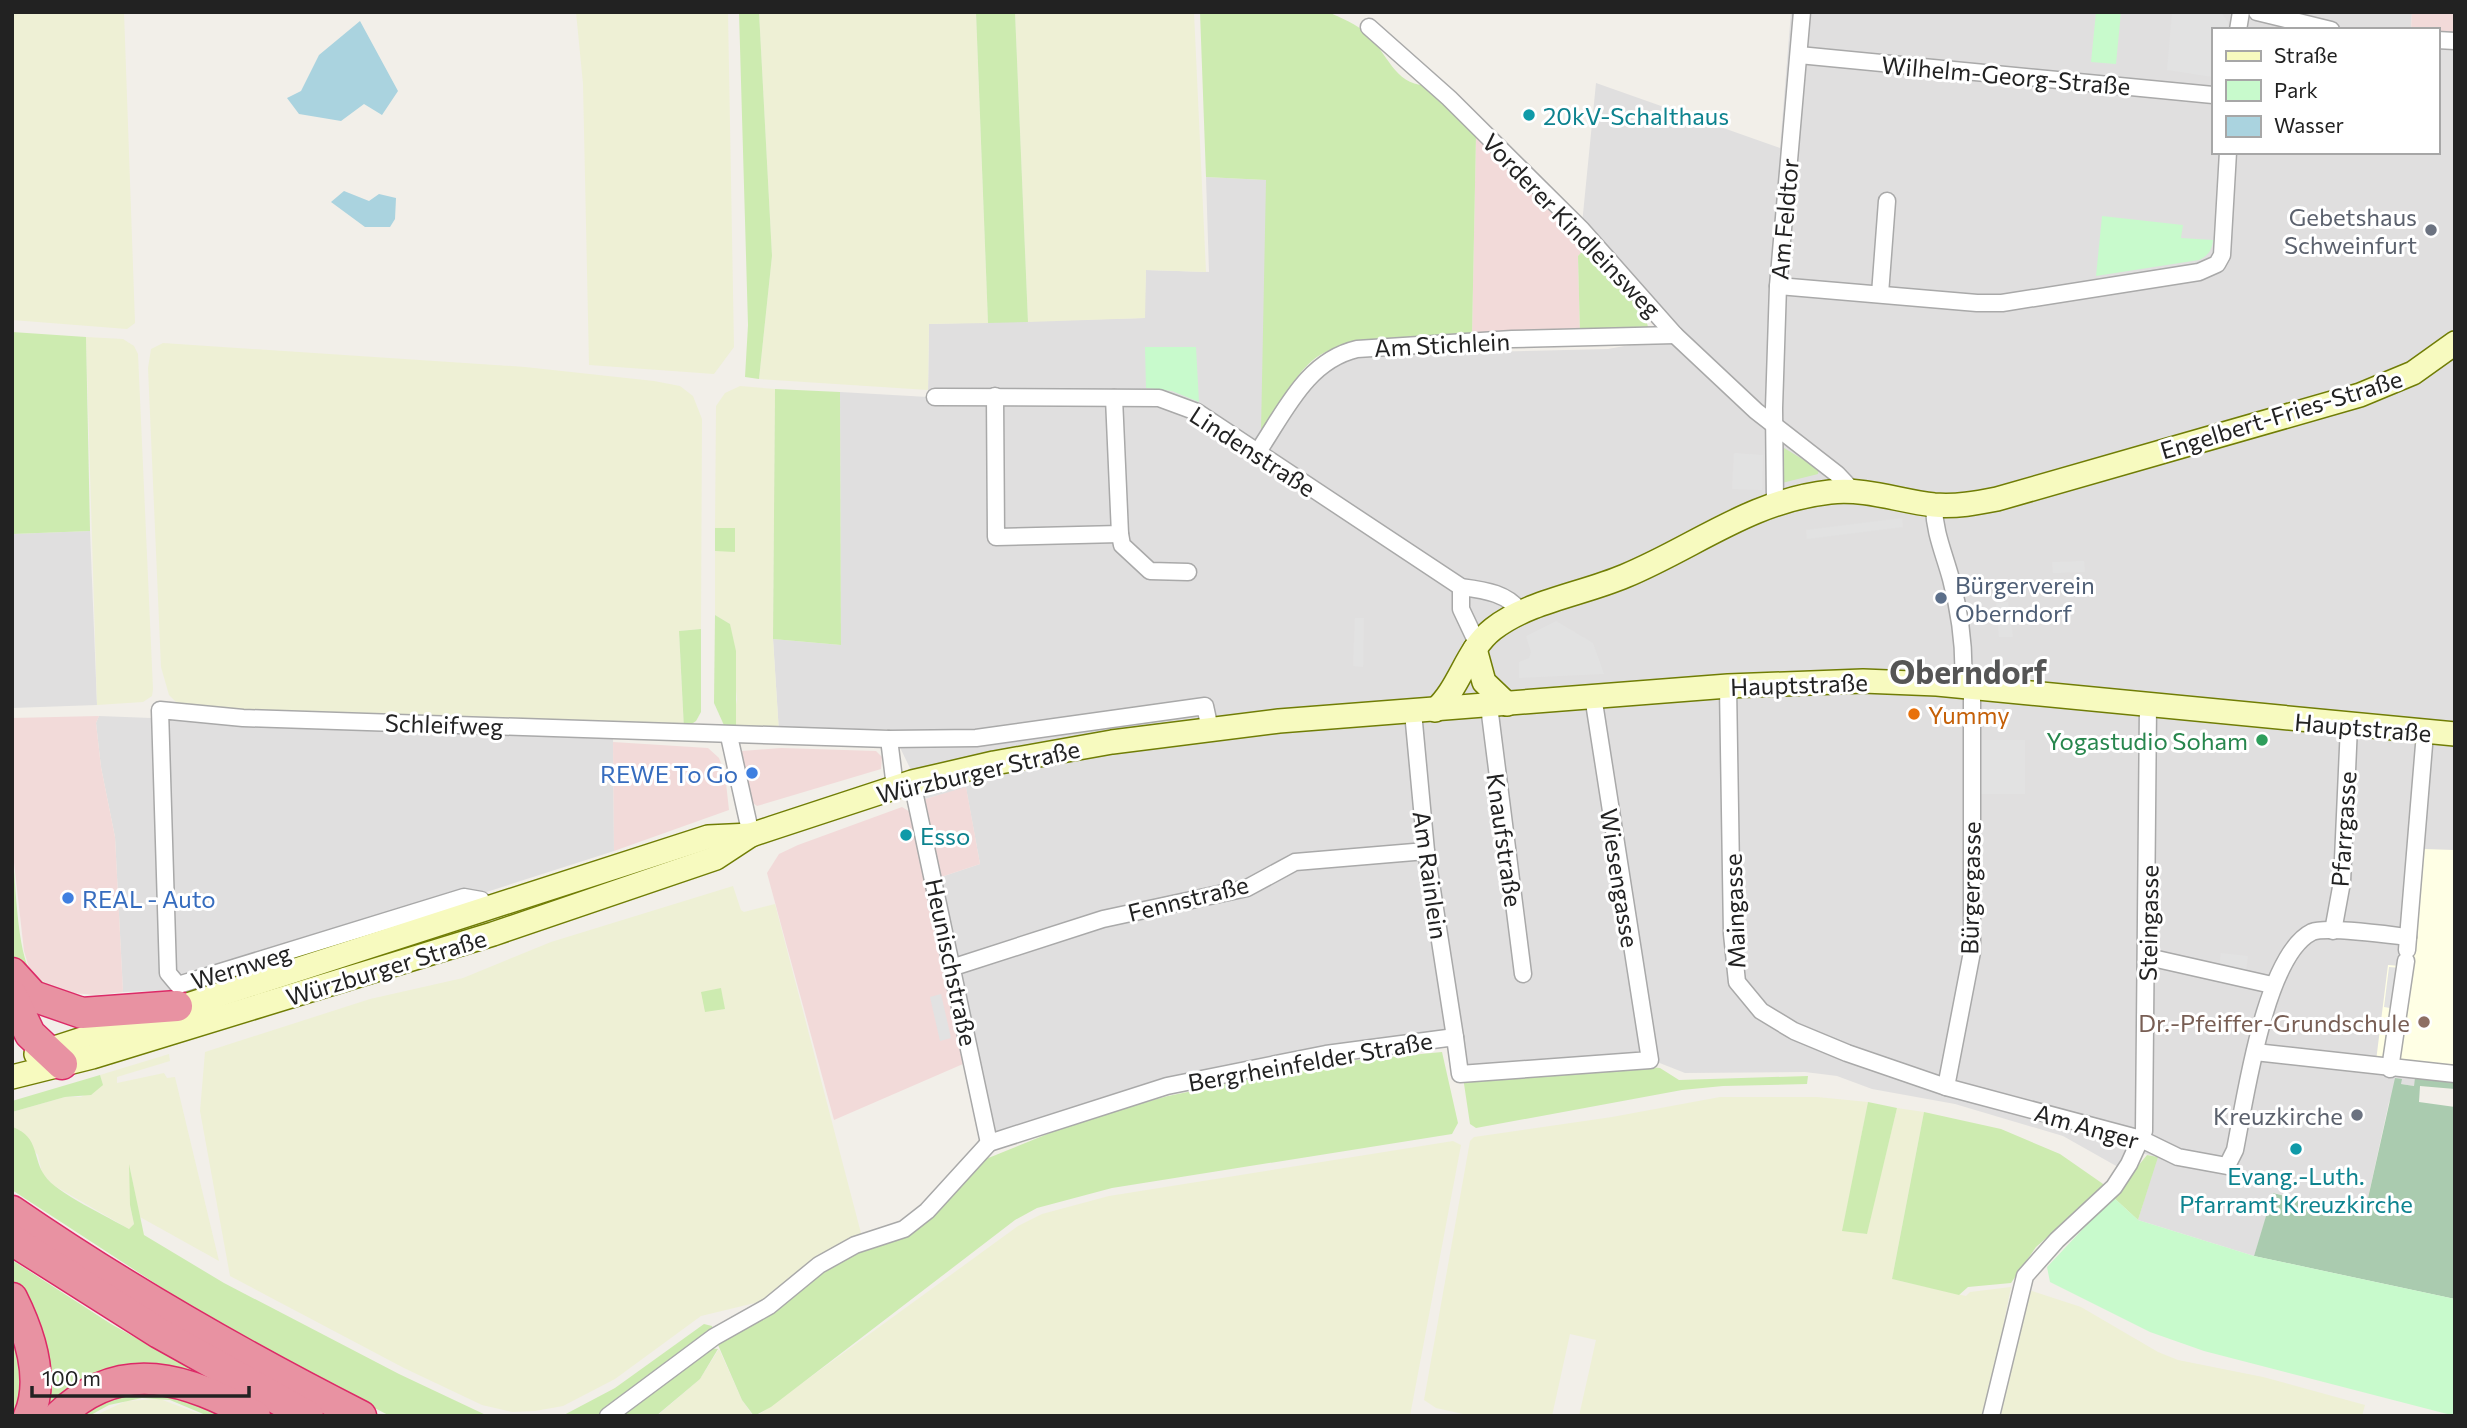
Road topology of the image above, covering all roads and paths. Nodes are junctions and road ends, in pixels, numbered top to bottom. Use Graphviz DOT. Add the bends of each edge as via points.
graph roads {
  1 [pos="1802,12"];
  2 [pos="2257,12"];
  3 [pos="1369,27"];
  4 [pos="2323,28"];
  5 [pos="1799,55"];
  6 [pos="2212,95"];
  7 [pos="2228,154"];
  8 [pos="1887,201"];
  9 [pos="1778,286"];
  10 [pos="1880,294"];
  11 [pos="1675,335"];
  12 [pos="2450,350"];
  13 [pos="995,396"];
  14 [pos="936,397"];
  15 [pos="1114,398"];
  16 [pos="1774,426"];
  17 [pos="1257,453"];
  18 [pos="1853,491"];
  19 [pos="1775,503"];
  20 [pos="1934,505"];
  21 [pos="1120,534"];
  22 [pos="1188,572"];
  23 [pos="1461,587"];
  24 [pos="1522,614"];
  25 [pos="1476,647"];
  26 [pos="1728,686"];
  27 [pos="1967,687"];
  28 [pos="1593,696"];
  29 [pos="1498,705"];
  30 [pos="2148,706"];
  31 [pos="160,710"];
  32 [pos="1424,711"];
  33 [pos="2348,726"];
  34 [pos="1210,729"];
  35 [pos="2425,733"];
  36 [pos="2455,734"];
  37 [pos="729,736"];
  38 [pos="889,739"];
  39 [pos="903,784"];
  40 [pos="751,835"];
  41 [pos="1426,851"];
  42 [pos="485,910"];
  43 [pos="2333,931"];
  44 [pos="493,934"];
  45 [pos="2407,949"];
  46 [pos="2148,957"];
  47 [pos="954,967"];
  48 [pos="12,973"];
  49 [pos="1523,974"];
  50 [pos="2272,985"];
  51 [pos="20,998"];
  52 [pos="177,1006"];
  53 [pos="12,1033"];
  54 [pos="1455,1037"];
  55 [pos="2256,1052"];
  56 [pos="1650,1060"];
  57 [pos="34,1065"];
  58 [pos="2390,1069"];
  59 [pos="2455,1074"];
  60 [pos="1946,1087"];
  61 [pos="2141,1139"];
  62 [pos="989,1143"];
  63 [pos="12,1211"];
  64 [pos="12,1240"];
  65 [pos="12,1298"];
  66 [pos="29,1416"];
  67 [pos="59,1416"];
  68 [pos="254,1416"];
  69 [pos="308,1416"];
  70 [pos="361,1416"];
  71 [pos="608,1416"];
  72 [pos="1991,1416"];
  1 -- 5 [label="street, Am Feldtor"];
  2 -- 4 [label="street"];
  3 -- 11 [label="street, Vorderer Kindleinsweg" via="1450,98 1582,230"];
  5 -- 6 [label="street, Wilhelm-Georg-Straße"];
  5 -- 9 [label="street, Am Feldtor"];
  7 -- 10 [label="street" via="2222,255 2209,269 2002,303"];
  8 -- 10 [label="street"];
  9 -- 10 [label="street"];
  9 -- 16 [label="street, Am Feldtor"];
  11 -- 16 [label="street, Vorderer Kindleinsweg"];
  11 -- 17 [label="street, Am Stichlein" via="1490,340 1339,353 1315,369"];
  12 -- 20 [label="main road, Engelbert-Fries-Straße" via="2413,373 2360,395 1997,499"];
  13 -- 14 [label="street, Lindenstraße"];
  13 -- 15 [label="street, Lindenstraße"];
  13 -- 21 [label="street" via="996,537"];
  15 -- 17 [label="street, Lindenstraße" via="1173,401"];
  15 -- 21 [label="street"];
  16 -- 18 [label="street"];
  16 -- 19 [label="street, Am Feldtor"];
  17 -- 23 [label="street, Lindenstraße"];
  18 -- 19 [label="main road"];
  18 -- 20 [label="main road"];
  19 -- 24 [label="main road" via="1626,576"];
  20 -- 27 [label="street" via="1934,526 1961,625"];
  21 -- 22 [label="street" via="1122,545 1150,571"];
  23 -- 24 [label="street, Lindenstraße" via="1491,591 1516,605"];
  23 -- 25 [label="street" via="1461,608"];
  24 -- 25 [label="main road" via="1493,628"];
  25 -- 29 [label="main road" via="1484,682"];
  25 -- 32 [label="main road" via="1449,697"];
  26 -- 27 [label="main road, Hauptstraße" via="1881,681"];
  26 -- 28 [label="main road, Hauptstraße"];
  26 -- 60 [label="street, Maingasse" via="1732,934 1737,982 1762,1011 1794,1031"];
  27 -- 30 [label="main road, Hauptstraße"];
  27 -- 60 [label="street, Bürgergasse" via="1972,952"];
  28 -- 29 [label="main road, Hauptstraße"];
  28 -- 56 [label="street, Wiesengasse"];
  29 -- 32 [label="main road, Hauptstraße"];
  29 -- 49 [label="street, Knaufstraße"];
  30 -- 33 [label="main road, Hauptstraße"];
  30 -- 46 [label="street, Steingasse"];
  31 -- 37 [label="street, Schleifweg" via="243,718"];
  31 -- 42 [label="street, Wernweg" via="166,952 168,973 178,985 464,897 481,900"];
  32 -- 34 [label="main road, Würzburger Straße"];
  32 -- 41 [label="street, Am Rainlein"];
  33 -- 35 [label="main road, Hauptstraße"];
  33 -- 43 [label="street, Pfarrgasse" via="2342,882"];
  34 -- 38 [label="street, Würzburger Straße" via="1205,706 976,737"];
  34 -- 39 [label="main road, Würzburger Straße" via="1092,745"];
  35 -- 36 [label="main road, Hauptstraße"];
  35 -- 45 [label="street"];
  37 -- 38 [label="street, Schleifweg"];
  37 -- 40 [label="street"];
  38 -- 39 [label="street"];
  39 -- 40 [label="main road, Würzburger Straße"];
  39 -- 47 [label="street, Heunischstraße"];
  40 -- 42 [label="main road, Würzburger Straße" via="708,837"];
  40 -- 44 [label="main road, Würzburger Straße" via="716,858"];
  41 -- 47 [label="street, Fennstraße" via="1295,862 1247,888 1103,919"];
  41 -- 54 [label="street, Am Rainlein"];
  42 -- 44 [label="main road"];
  42 -- 52 [label="main road, Würzburger Straße"];
  43 -- 45 [label="street"];
  43 -- 50 [label="street" via="2314,931 2301,941"];
  44 -- 57 [label="main road, Würzburger Straße" via="206,1022"];
  45 -- 58 [label="street"];
  46 -- 50 [label="street"];
  46 -- 61 [label="street, Steingasse"];
  47 -- 62 [label="street, Heunischstraße"];
  48 -- 51 [label="highway"];
  50 -- 55 [label="street"];
  51 -- 52 [label="highway" via="82,1013"];
  51 -- 53 [label="highway"];
  51 -- 57 [label="highway" via="50,1027"];
  52 -- 57 [label="main road, Würzburger Straße"];
  54 -- 56 [label="street, Bergrheinfelder Straße" via="1460,1074"];
  54 -- 62 [label="street, Bergrheinfelder Straße" via="1326,1054 1167,1086"];
  55 -- 58 [label="street"];
  55 -- 61 [label="street, Am Anger" via="2235,1150 2227,1166 2178,1157"];
  58 -- 59 [label="street"];
  60 -- 61 [label="street, Am Anger"];
  61 -- 72 [label="street" via="2114,1187 2025,1276"];
  62 -- 71 [label="street" via="927,1211 904,1229 855,1245 820,1265 769,1306 714,1337"];
  63 -- 70 [label="highway" via="226,1345"];
  64 -- 69 [label="highway" via="159,1333"];
  65 -- 66 [label="highway" via="32,1350"];
  67 -- 68 [label="highway" via="76,1400 107,1383 139,1378 192,1385"];
}
